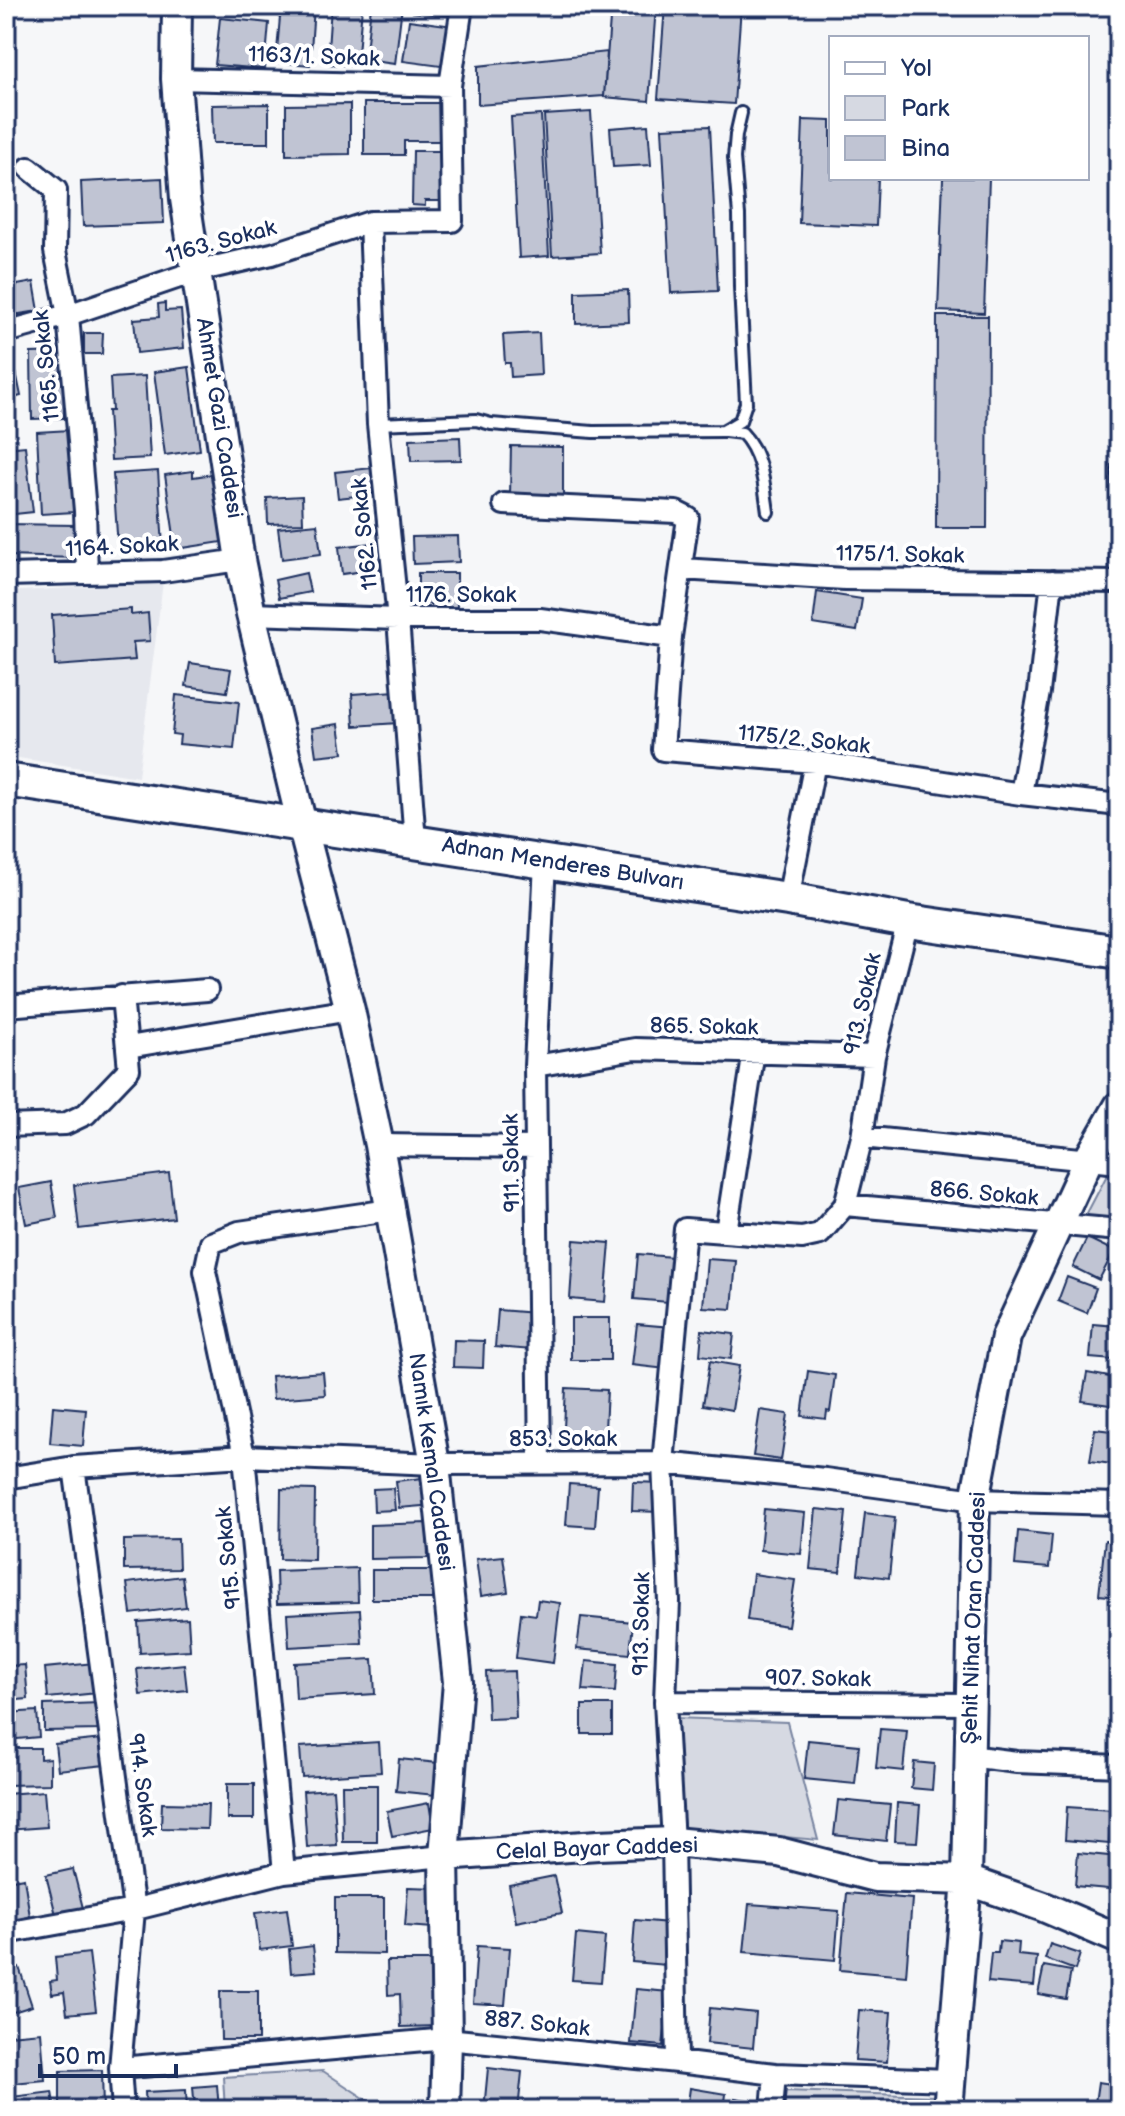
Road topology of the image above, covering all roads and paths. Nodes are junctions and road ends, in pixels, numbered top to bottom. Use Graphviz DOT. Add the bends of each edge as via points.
graph roads {
  1 [pos="177,6"];
  2 [pos="462,6"];
  3 [pos="176,79"];
  4 [pos="450,86"];
  5 [pos="741,113"];
  6 [pos="29,168"];
  7 [pos="370,222"];
  8 [pos="197,271"];
  9 [pos="68,315"];
  10 [pos="6,332"];
  11 [pos="378,424"];
  12 [pos="723,431"];
  13 [pos="504,504"];
  14 [pos="768,512"];
  15 [pos="240,560"];
  16 [pos="681,569"];
  17 [pos="87,573"];
  18 [pos="6,575"];
  19 [pos="1052,581"];
  20 [pos="1119,582"];
  21 [pos="251,614"];
  22 [pos="398,619"];
  23 [pos="671,637"];
  24 [pos="815,762"];
  25 [pos="6,780"];
  26 [pos="1021,794"];
  27 [pos="1119,805"];
  28 [pos="302,825"];
  29 [pos="415,841"];
  30 [pos="545,862"];
  31 [pos="788,899"];
  32 [pos="908,921"];
  33 [pos="1119,952"];
  34 [pos="207,990"];
  35 [pos="122,996"];
  36 [pos="6,1006"];
  37 [pos="350,1010"];
  38 [pos="128,1047"];
  39 [pos="754,1051"];
  40 [pos="874,1056"];
  41 [pos="535,1066"];
  42 [pos="1119,1106"];
  43 [pos="6,1126"];
  44 [pos="862,1137"];
  45 [pos="379,1145"];
  46 [pos="536,1147"];
  47 [pos="1088,1160"];
  48 [pos="1119,1163"];
  49 [pos="845,1205"];
  50 [pos="390,1210"];
  51 [pos="1057,1225"];
  52 [pos="1119,1230"];
  53 [pos="726,1232"];
  54 [pos="244,1456"];
  55 [pos="540,1463"];
  56 [pos="663,1463"];
  57 [pos="435,1464"];
  58 [pos="74,1467"];
  59 [pos="6,1478"];
  60 [pos="975,1500"];
  61 [pos="1119,1504"];
  62 [pos="665,1702"];
  63 [pos="970,1704"];
  64 [pos="969,1756"];
  65 [pos="1119,1766"];
  66 [pos="673,1842"];
  67 [pos="444,1856"];
  68 [pos="284,1872"];
  69 [pos="967,1880"];
  70 [pos="134,1910"];
  71 [pos="6,1933"];
  72 [pos="1119,1939"];
  73 [pos="447,2039"];
  74 [pos="677,2062"];
  75 [pos="120,2068"];
  76 [pos="775,2074"];
  77 [pos="950,2080"];
  78 [pos="123,2110"];
  79 [pos="445,2110"];
  80 [pos="772,2110"];
  81 [pos="948,2110"];
  1 -- 3 [label="street, Ahmet Gazi Caddesi"];
  2 -- 4 [label="street"];
  3 -- 4 [label="street, 1163/1. Sokak"];
  3 -- 8 [label="street, Ahmet Gazi Caddesi" via="185,199"];
  4 -- 7 [label="street, 1163. Sokak" via="452,221"];
  5 -- 12 [label="lane" via="734,158 746,403 740,421"];
  6 -- 9 [label="street, 1165. Sokak" via="56,190 55,251"];
  7 -- 8 [label="street, 1163. Sokak" via="272,254"];
  7 -- 11 [label="street, 1162. Sokak"];
  8 -- 9 [label="street, 1163. Sokak"];
  8 -- 15 [label="street, Ahmet Gazi Caddesi"];
  9 -- 10 [label="street, 1163. Sokak"];
  9 -- 17 [label="street, 1165. Sokak"];
  11 -- 12 [label="lane" via="476,420 593,432"];
  11 -- 22 [label="street, 1162. Sokak"];
  12 -- 14 [label="lane" via="742,433 753,444"];
  13 -- 16 [label="street, 1175/2. Sokak" via="676,512 688,518"];
  15 -- 17 [label="street, 1164. Sokak" via="163,571"];
  15 -- 21 [label="street, Ahmet Gazi Caddesi"];
  16 -- 19 [label="street, 1175/1. Sokak" via="845,579"];
  16 -- 23 [label="street, 1175/2. Sokak"];
  17 -- 18 [label="street, 1164. Sokak"];
  19 -- 20 [label="street, 1175/1. Sokak"];
  19 -- 26 [label="street"];
  21 -- 22 [label="street, 1176. Sokak"];
  21 -- 28 [label="street, Ahmet Gazi Caddesi"];
  22 -- 23 [label="street, 1176. Sokak" via="540,619"];
  22 -- 29 [label="street, 1162. Sokak"];
  23 -- 24 [label="street, 1175/2. Sokak" via="663,750"];
  24 -- 26 [label="street, 1175/2. Sokak"];
  24 -- 31 [label="street"];
  25 -- 28 [label="main road, Adnan Menderes Bulvarı"];
  26 -- 27 [label="street, 1175/2. Sokak"];
  28 -- 29 [label="main road, Adnan Menderes Bulvarı"];
  28 -- 37 [label="street, Namık Kemal Caddesi"];
  29 -- 30 [label="main road, Adnan Menderes Bulvarı"];
  30 -- 31 [label="main road, Adnan Menderes Bulvarı"];
  30 -- 41 [label="street, 911. Sokak"];
  31 -- 32 [label="main road, Adnan Menderes Bulvarı"];
  32 -- 33 [label="main road, Adnan Menderes Bulvarı"];
  32 -- 40 [label="street, 913. Sokak"];
  34 -- 35 [label="street"];
  35 -- 36 [label="street"];
  35 -- 38 [label="street"];
  37 -- 38 [label="street"];
  37 -- 45 [label="street, Namık Kemal Caddesi"];
  38 -- 43 [label="street" via="129,1069 86,1114 65,1124"];
  39 -- 40 [label="street, 865. Sokak"];
  39 -- 41 [label="street, 865. Sokak" via="635,1049"];
  39 -- 53 [label="street"];
  40 -- 44 [label="street, 913. Sokak"];
  41 -- 46 [label="street, 911. Sokak"];
  42 -- 47 [label="street, Şehit Nihat Oran Caddesi"];
  44 -- 47 [label="street"];
  44 -- 49 [label="street, 913. Sokak"];
  45 -- 46 [label="street"];
  45 -- 50 [label="street, Namık Kemal Caddesi"];
  46 -- 55 [label="street, 911. Sokak"];
  47 -- 48 [label="street"];
  47 -- 51 [label="street, Şehit Nihat Oran Caddesi"];
  49 -- 51 [label="street, 866. Sokak"];
  49 -- 53 [label="street, 913. Sokak" via="820,1234 802,1238"];
  50 -- 54 [label="street, 915. Sokak" via="239,1232 211,1243 205,1271"];
  50 -- 57 [label="street, Namık Kemal Caddesi"];
  51 -- 52 [label="street, 866. Sokak"];
  51 -- 60 [label="street, Şehit Nihat Oran Caddesi" via="1006,1337"];
  53 -- 56 [label="street, 913. Sokak" via="685,1229"];
  54 -- 57 [label="street, 853. Sokak"];
  54 -- 58 [label="street, 853. Sokak"];
  54 -- 68 [label="street, 915. Sokak"];
  55 -- 56 [label="street, 853. Sokak"];
  55 -- 57 [label="street, 853. Sokak"];
  56 -- 60 [label="street, 853. Sokak"];
  56 -- 62 [label="street, 913. Sokak" via="669,1601"];
  57 -- 67 [label="street, Namık Kemal Caddesi" via="458,1682"];
  58 -- 59 [label="street, 853. Sokak"];
  58 -- 70 [label="street, 914. Sokak"];
  60 -- 61 [label="street, 853. Sokak"];
  60 -- 63 [label="street, Şehit Nihat Oran Caddesi"];
  62 -- 63 [label="street, 907. Sokak"];
  62 -- 66 [label="street, 913. Sokak"];
  63 -- 64 [label="street, Şehit Nihat Oran Caddesi"];
  64 -- 65 [label="street"];
  64 -- 69 [label="street, Şehit Nihat Oran Caddesi"];
  66 -- 67 [label="street, Celal Bayar Caddesi"];
  66 -- 69 [label="street, Celal Bayar Caddesi" via="779,1852 875,1877"];
  66 -- 74 [label="street, 913. Sokak"];
  67 -- 68 [label="street"];
  67 -- 73 [label="street, Namık Kemal Caddesi"];
  68 -- 70 [label="street"];
  69 -- 72 [label="street, Celal Bayar Caddesi"];
  69 -- 77 [label="street, Şehit Nihat Oran Caddesi"];
  70 -- 71 [label="street"];
  70 -- 75 [label="street, 914. Sokak"];
  73 -- 74 [label="street, 887. Sokak"];
  73 -- 75 [label="street, 887. Sokak"];
  73 -- 79 [label="street, Namık Kemal Caddesi"];
  74 -- 76 [label="street, 887. Sokak"];
  75 -- 78 [label="street, 914. Sokak"];
  76 -- 77 [label="street, 887. Sokak"];
  76 -- 80 [label="street"];
  77 -- 81 [label="street, Şehit Nihat Oran Caddesi"];
}
